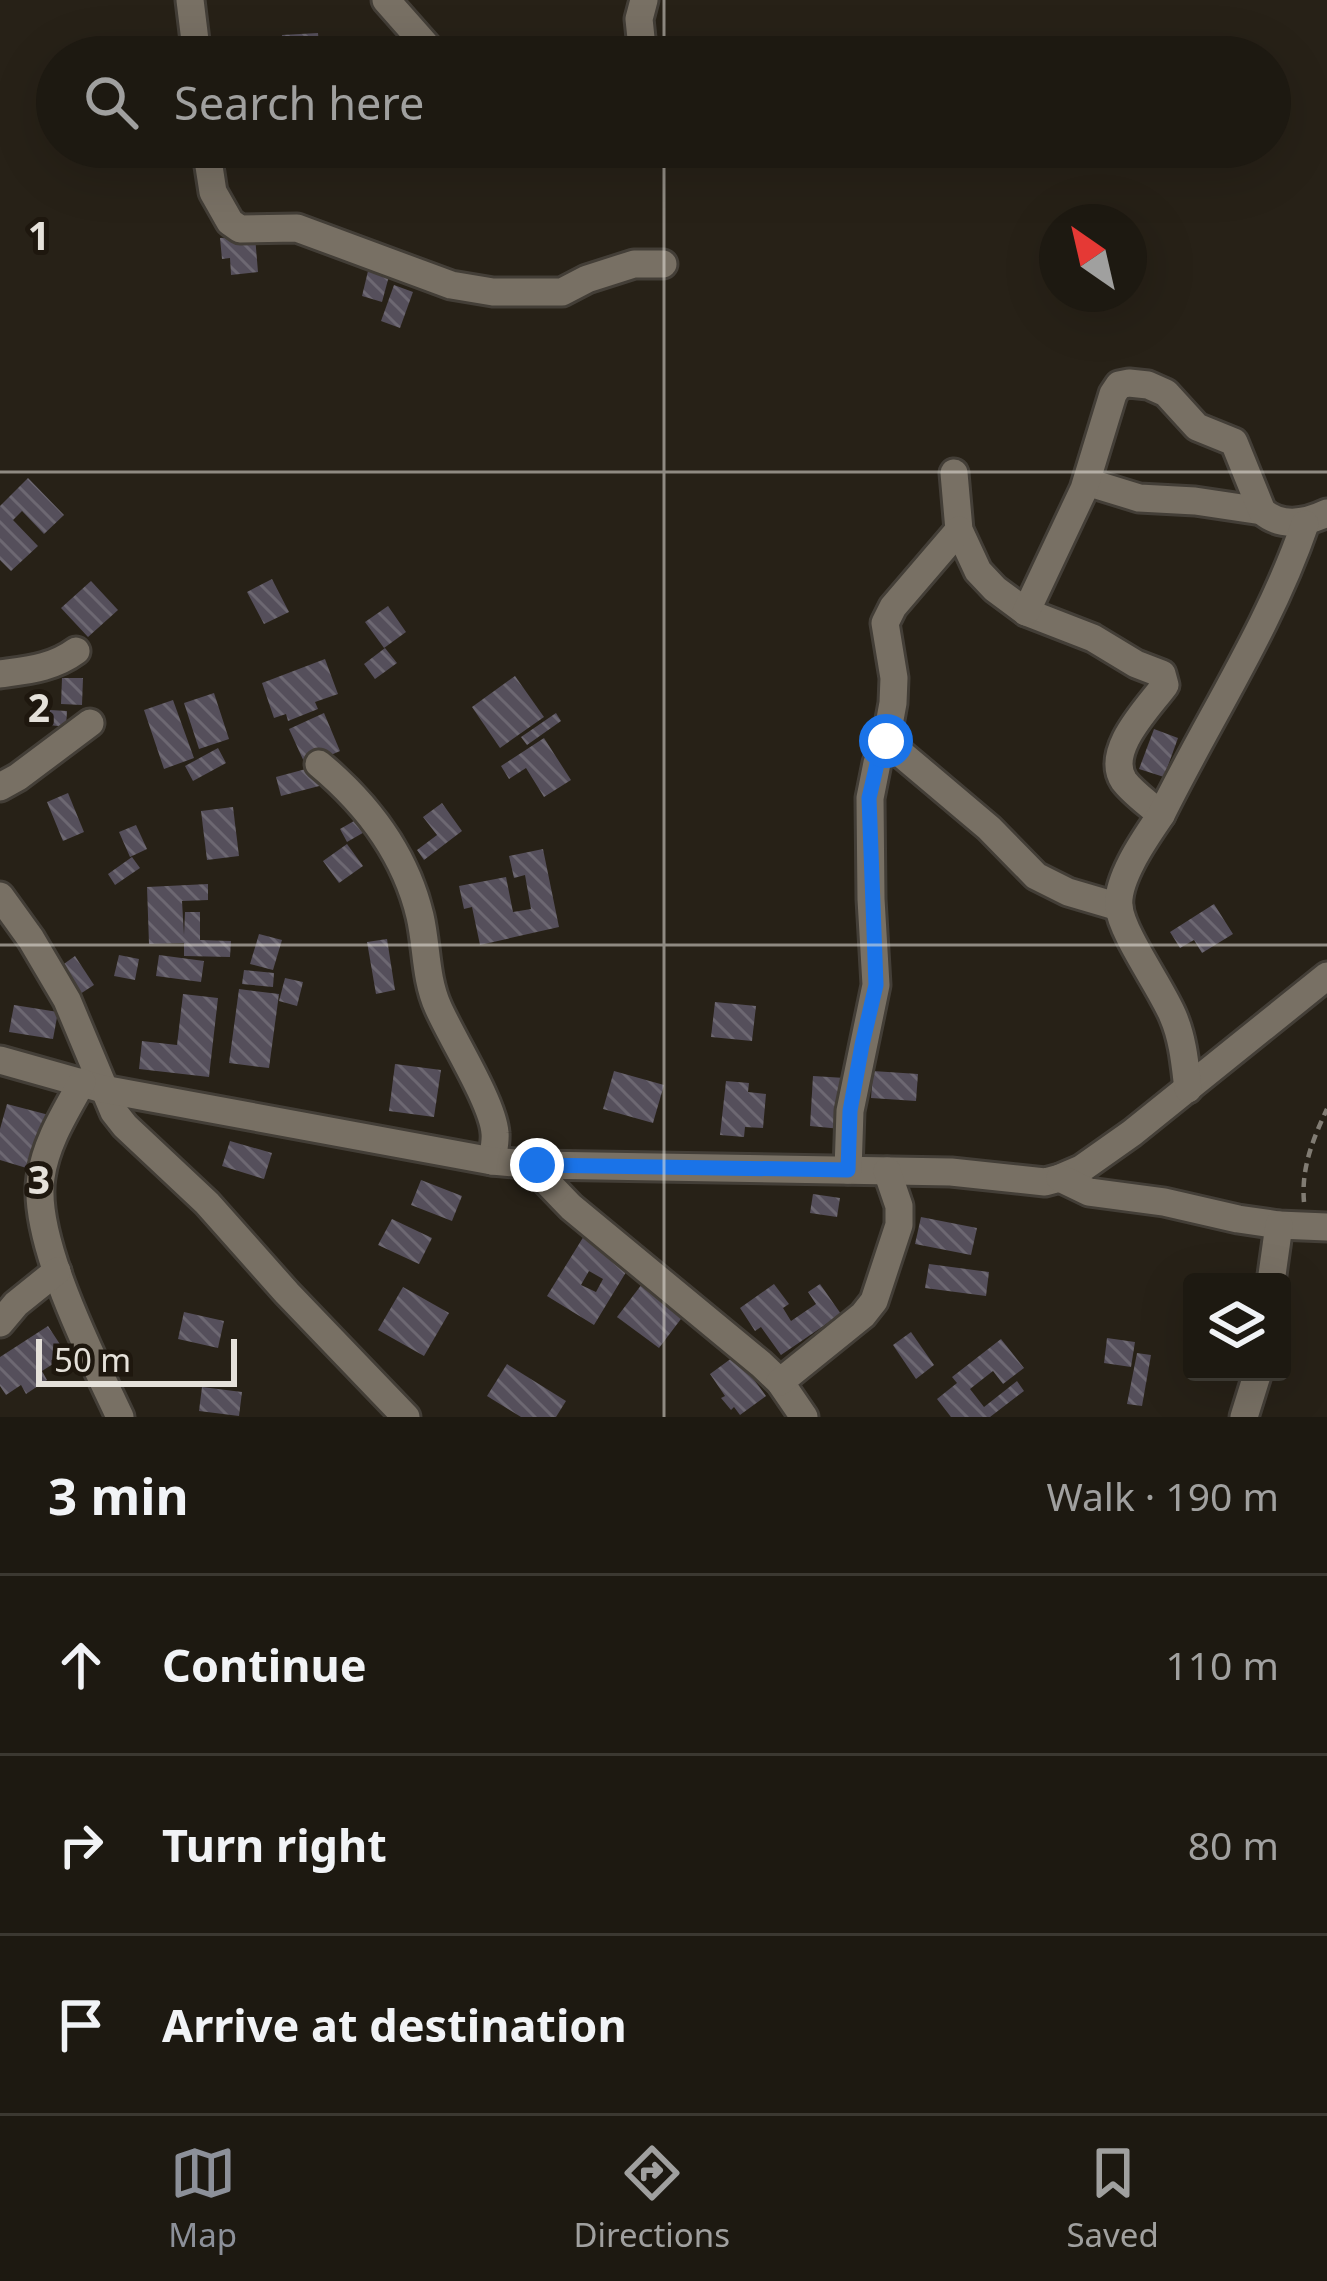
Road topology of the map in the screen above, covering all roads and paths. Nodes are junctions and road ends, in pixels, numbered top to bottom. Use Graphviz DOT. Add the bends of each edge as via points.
graph roads {
  1 [pos="190,0"];
  2 [pos="386,0"];
  3 [pos="644,0"];
  4 [pos="194,36"];
  5 [pos="418,36"];
  6 [pos="641,36"];
  7 [pos="209,168"];
  8 [pos="663,264"];
  9 [pos="954,472"];
  10 [pos="1087,482"];
  11 [pos="1262,511"];
  12 [pos="1316,519"];
  13 [pos="958,530"];
  14 [pos="1027,612"];
  15 [pos="76,651"];
  16 [pos="0,674"];
  17 [pos="90,723"];
  18 [pos="886,741"];
  19 [pos="319,764"];
  20 [pos="0,787"];
  21 [pos="1161,814"];
  22 [pos="0,896"];
  23 [pos="1119,907"];
  24 [pos="1327,976"];
  25 [pos="0,1060"];
  26 [pos="92,1085"];
  27 [pos="1188,1089"];
  28 [pos="1327,1109"];
  29 [pos="492,1161"];
  30 [pos="537,1165"];
  31 [pos="848,1170"];
  32 [pos="887,1171"];
  33 [pos="1060,1178"];
  34 [pos="1304,1226"];
  35 [pos="57,1271"];
  36 [pos="1276,1273"];
  37 [pos="0,1323"];
  38 [pos="1255,1381"];
  39 [pos="780,1382"];
  40 [pos="120,1417"];
  41 [pos="406,1417"];
  42 [pos="804,1417"];
  43 [pos="1244,1417"];
  1 -- 4 [label="street"];
  2 -- 5 [label="street"];
  3 -- 6 [label="street"];
  7 -- 8 [label="street" via="212,192 240,230 296,228 451,285 562,292 634,264"];
  9 -- 13 [label="street"];
  10 -- 11 [label="street" via="1139,497"];
  10 -- 11 [label="street" via="1113,394 1119,385 1148,385 1197,427 1234,442"];
  10 -- 14 [label="street"];
  11 -- 12 [label="street" via="1268,518"];
  12 -- 21 [label="street"];
  13 -- 14 [label="street" via="978,572"];
  13 -- 18 [label="street" via="887,614 894,678"];
  14 -- 21 [label="street" via="1162,674 1165,686 1145,708 1119,764 1125,782"];
  15 -- 16 [label="street" via="45,667"];
  17 -- 20 [label="street"];
  18 -- 23 [label="street" via="1036,876"];
  18 -- 31 [label="street" via="869,798 876,985 850,1111"];
  19 -- 29 [label="street" via="379,823 406,877 435,1001 495,1133"];
  21 -- 23 [label="street" via="1129,870"];
  22 -- 26 [label="street" via="68,1000"];
  23 -- 27 [label="street" via="1173,1017"];
  24 -- 27 [label="street"];
  25 -- 26 [label="street"];
  26 -- 29 [label="street"];
  26 -- 35 [label="street" via="56,1129 40,1181 40,1215"];
  26 -- 41 [label="street"];
  27 -- 33 [label="street"];
  28 -- 34 [label="path" via="1305,1172"];
  29 -- 30 [label="street"];
  30 -- 31 [label="street"];
  30 -- 39 [label="street" via="571,1207"];
  31 -- 32 [label="street"];
  32 -- 33 [label="street"];
  32 -- 39 [label="street" via="899,1225 874,1301"];
  33 -- 34 [label="street" via="1089,1192"];
  34 -- 36 [label="street"];
  35 -- 37 [label="street"];
  35 -- 40 [label="street"];
  38 -- 43 [label="street"];
  39 -- 42 [label="street"];
}
